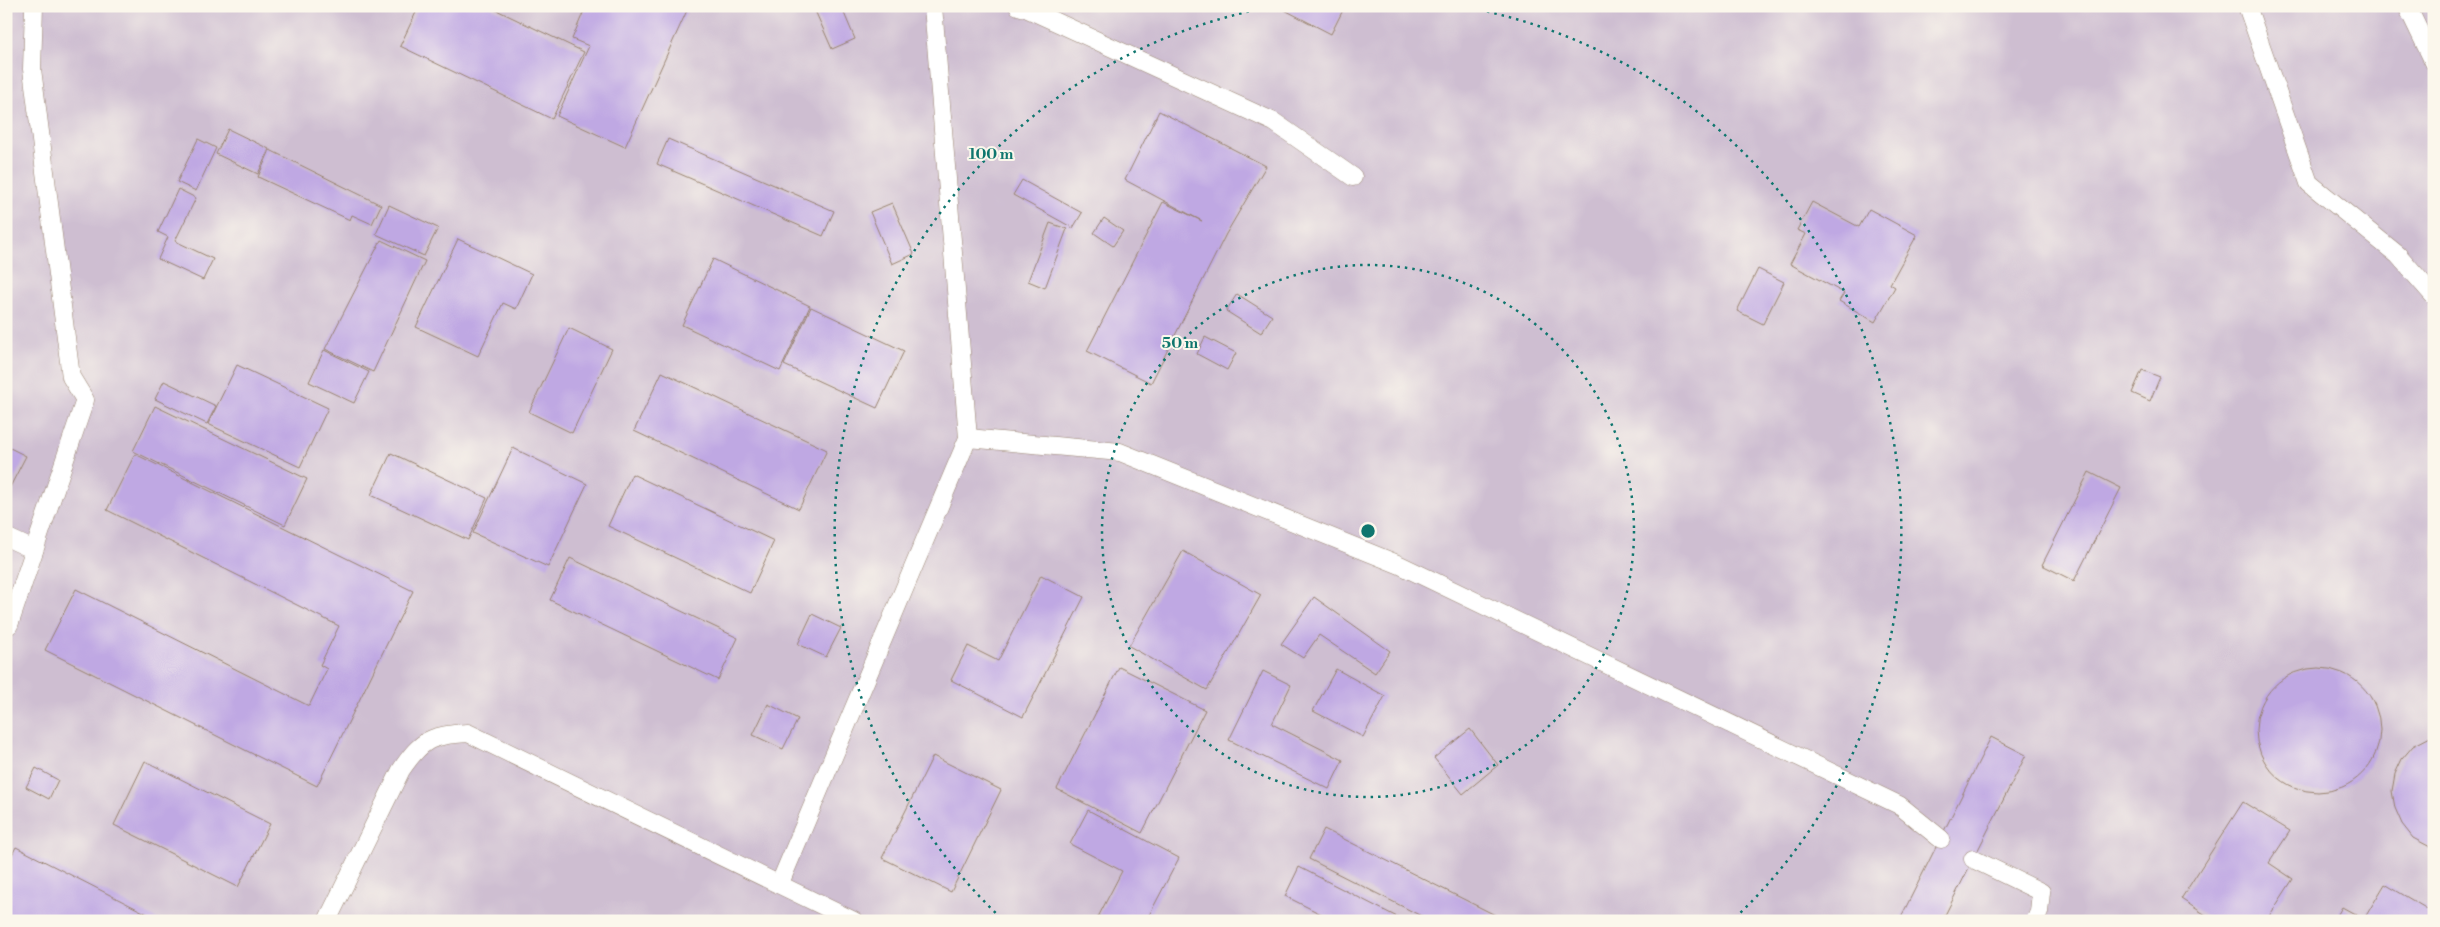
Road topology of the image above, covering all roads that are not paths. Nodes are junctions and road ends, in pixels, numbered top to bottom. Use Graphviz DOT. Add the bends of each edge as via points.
graph roads {
  1 [pos="34,6"];
  2 [pos="933,6"];
  3 [pos="1018,6"];
  4 [pos="2247,6"];
  5 [pos="2407,6"];
  6 [pos="2434,62"];
  7 [pos="1353,177"];
  8 [pos="2433,295"];
  9 [pos="968,438"];
  10 [pos="6,537"];
  11 [pos="34,550"];
  12 [pos="9,624"];
  13 [pos="1940,839"];
  14 [pos="1973,859"];
  15 [pos="780,883"];
  16 [pos="327,921"];
  17 [pos="854,921"];
  18 [pos="2035,921"];
  1 -- 11 [label="lane" via="32,69 70,377 85,400"];
  2 -- 9 [label="lane"];
  3 -- 7 [label="lane" via="1274,122"];
  4 -- 8 [label="lane" via="2309,183 2398,255"];
  5 -- 6 [label="lane"];
  9 -- 13 [label="lane" via="1120,452 1400,564 1899,805"];
  9 -- 15 [label="lane"];
  10 -- 11 [label="lane"];
  11 -- 12 [label="lane"];
  14 -- 18 [label="lane" via="2041,892"];
  15 -- 16 [label="lane" via="468,733 440,734 417,748 401,770"];
  15 -- 17 [label="lane"];
}
